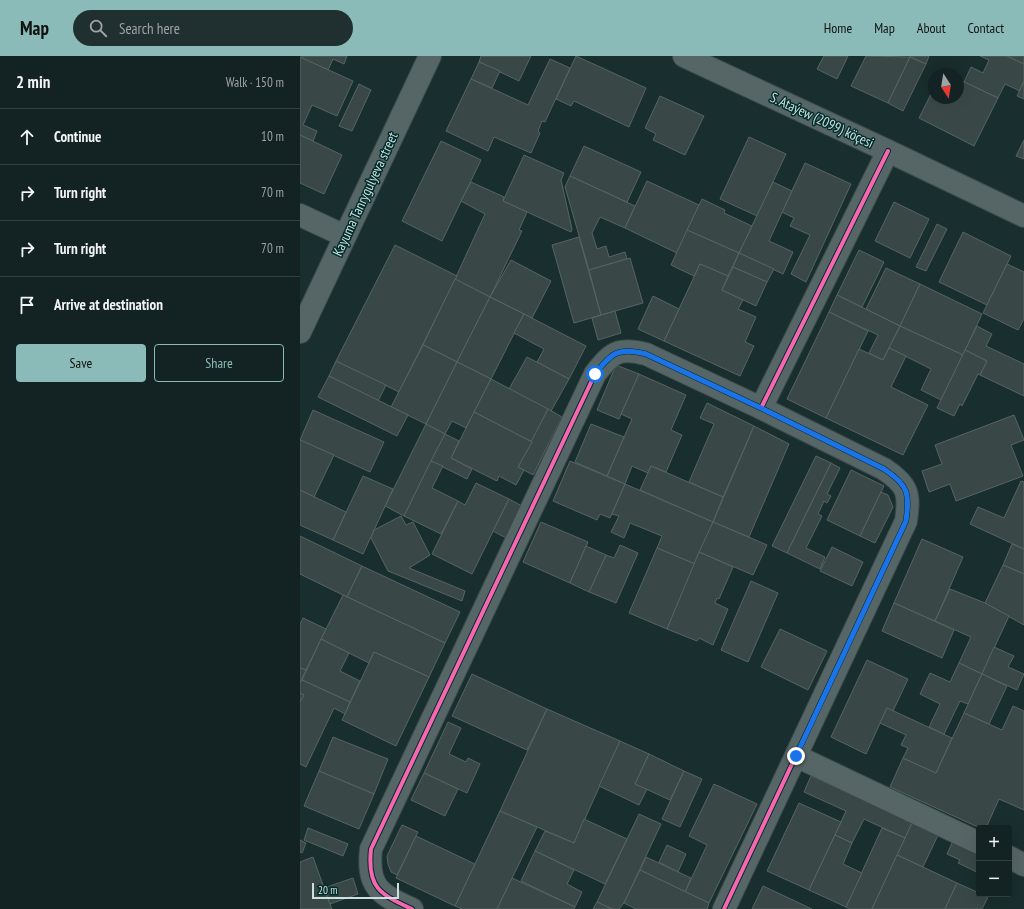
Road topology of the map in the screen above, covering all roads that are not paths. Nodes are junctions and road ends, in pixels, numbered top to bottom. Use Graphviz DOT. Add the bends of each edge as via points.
graph roads {
  1 [pos="430,56"];
  2 [pos="684,56"];
  3 [pos="888,150"];
  4 [pos="300,215"];
  5 [pos="1024,216"];
  6 [pos="345,236"];
  7 [pos="300,332"];
  8 [pos="761,408"];
  9 [pos="796,756"];
  10 [pos="976,842"];
  11 [pos="1012,859"];
  12 [pos="1024,865"];
  13 [pos="412,909"];
  14 [pos="724,909"];
  1 -- 6 [label="street, Kayuma Tanrygulyeva street"];
  2 -- 3 [label="street, S. Ataýew (2099) köçesi"];
  3 -- 5 [label="street, S. Ataýew (2099) köçesi"];
  3 -- 8 [label="street"];
  4 -- 6 [label="street"];
  6 -- 7 [label="street, Kayuma Tanrygulyeva street"];
  8 -- 9 [label="street" via="888,472 906,489 909,504 906,521"];
  8 -- 13 [label="street" via="646,354 632,350 618,352 605,360 595,374 371,850 369,866 372,880 381,892"];
  9 -- 10 [label="street"];
  9 -- 14 [label="street"];
  11 -- 12 [label="street"];
}
